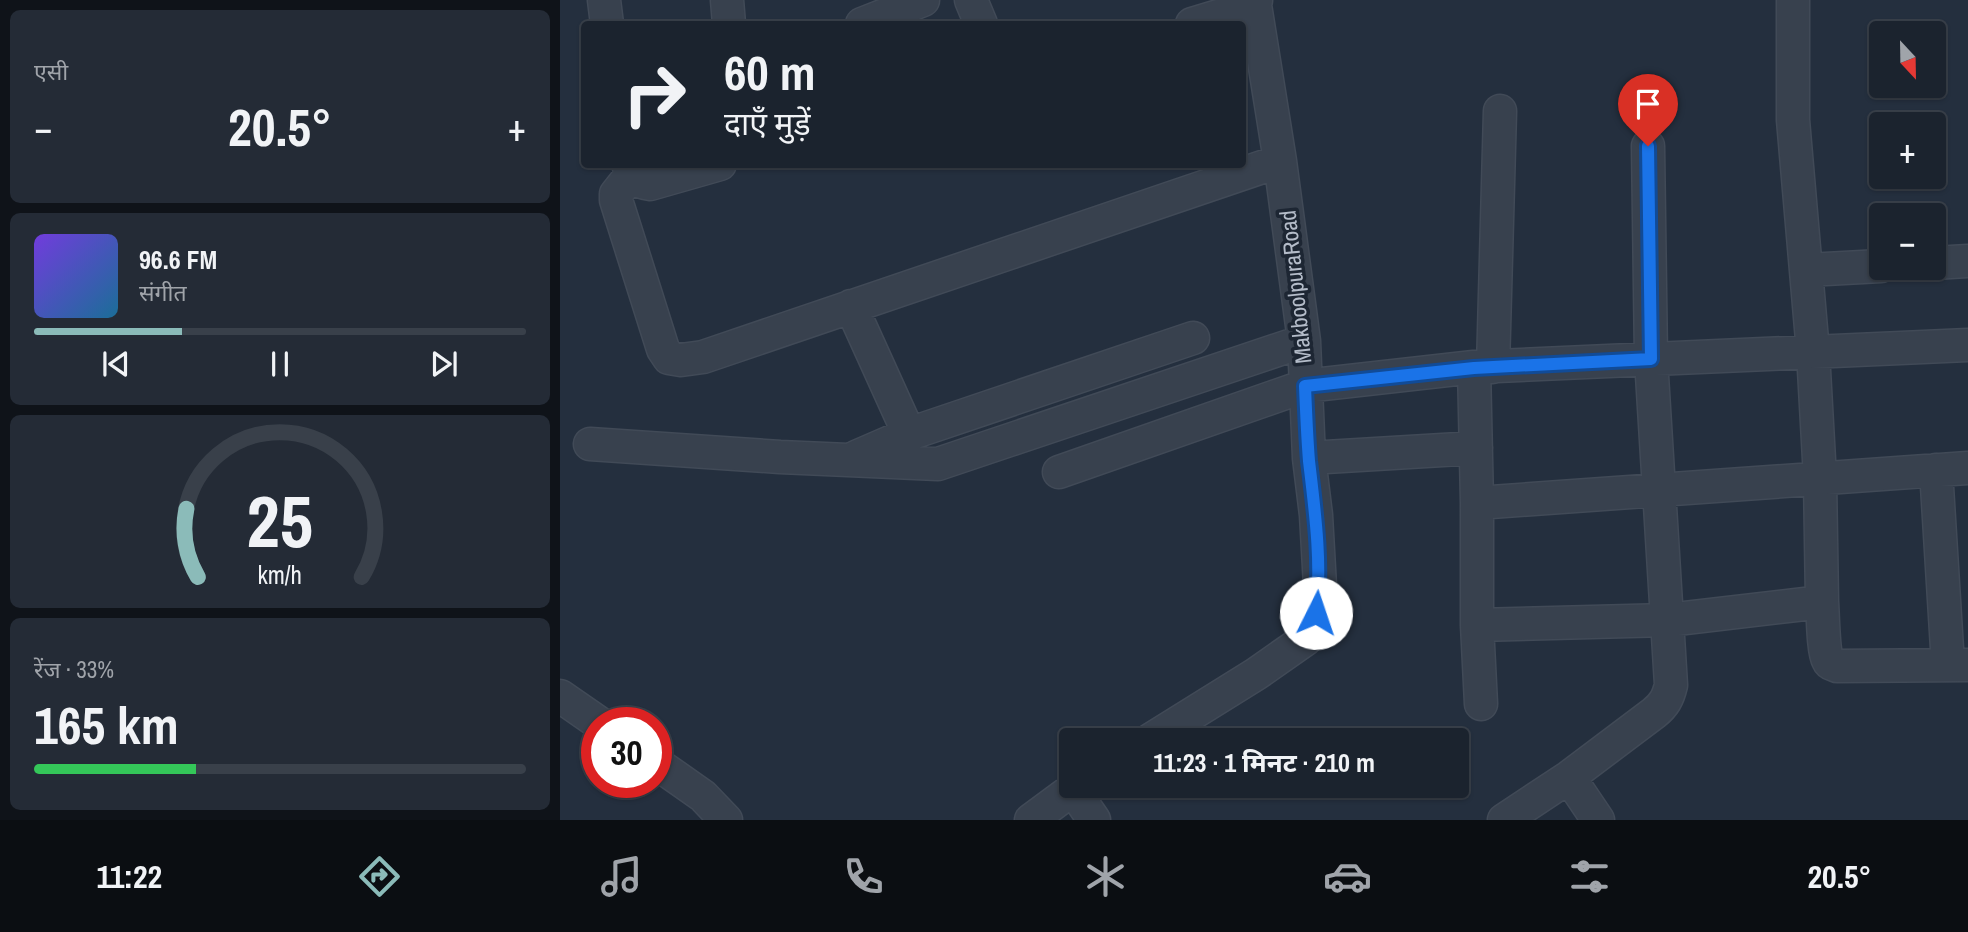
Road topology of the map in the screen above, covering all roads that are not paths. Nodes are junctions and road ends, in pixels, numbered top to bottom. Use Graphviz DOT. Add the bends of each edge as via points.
graph roads {
  1 [pos="604,0"];
  2 [pos="727,0"];
  3 [pos="861,0"];
  4 [pos="923,0"];
  5 [pos="971,0"];
  6 [pos="1793,0"];
  7 [pos="1256,3"];
  8 [pos="607,21"];
  9 [pos="729,21"];
  10 [pos="860,21"];
  11 [pos="868,21"];
  12 [pos="980,21"];
  13 [pos="1201,21"];
  14 [pos="1500,111"];
  15 [pos="1648,146"];
  16 [pos="1280,161"];
  17 [pos="706,168"];
  18 [pos="629,170"];
  19 [pos="1968,261"];
  20 [pos="1946,262"];
  21 [pos="1869,267"];
  22 [pos="1807,270"];
  23 [pos="851,306"];
  24 [pos="1193,338"];
  25 [pos="1304,341"];
  26 [pos="1968,345"];
  27 [pos="1813,352"];
  28 [pos="1651,359"];
  29 [pos="1484,367"];
  30 [pos="1305,386"];
  31 [pos="909,434"];
  32 [pos="590,444"];
  33 [pos="1476,449"];
  34 [pos="1309,458"];
  35 [pos="849,460"];
  36 [pos="1968,468"];
  37 [pos="1936,470"];
  38 [pos="1059,472"];
  39 [pos="1819,478"];
  40 [pos="1660,490"];
  41 [pos="1478,503"];
  42 [pos="1822,602"];
  43 [pos="1668,620"];
  44 [pos="1477,625"];
  45 [pos="1958,665"];
  46 [pos="560,696"];
  47 [pos="1481,704"];
  48 [pos="581,711"];
  49 [pos="1169,728"];
  50 [pos="672,774"];
  51 [pos="1569,777"];
  52 [pos="1060,798"];
  53 [pos="1081,798"];
  54 [pos="726,820"];
  55 [pos="1031,820"];
  56 [pos="1094,820"];
  57 [pos="1504,820"];
  58 [pos="1598,820"];
  1 -- 8 [label="street"];
  2 -- 9 [label="street"];
  3 -- 10 [label="street"];
  4 -- 11 [label="street"];
  5 -- 12 [label="street"];
  6 -- 22 [label="street" via="1793,120"];
  7 -- 13 [label="street"];
  7 -- 16 [label="street, MakboolpuraRoad"];
  14 -- 29 [label="street"];
  15 -- 28 [label="street"];
  16 -- 23 [label="street"];
  16 -- 25 [label="street, MakboolpuraRoad"];
  17 -- 18 [label="street" via="650,184 639,182"];
  18 -- 23 [label="street" via="616,200 669,358 703,357"];
  19 -- 20 [label="street"];
  21 -- 22 [label="street"];
  22 -- 27 [label="street"];
  23 -- 31 [label="street"];
  24 -- 31 [label="street"];
  25 -- 30 [label="street, MakboolpuraRoad"];
  25 -- 35 [label="street" via="939,464"];
  26 -- 27 [label="street"];
  27 -- 28 [label="street"];
  27 -- 39 [label="street"];
  28 -- 29 [label="street"];
  28 -- 40 [label="street"];
  29 -- 30 [label="street"];
  29 -- 33 [label="street"];
  30 -- 34 [label="street, MakboolpuraRoad"];
  30 -- 38 [label="street"];
  31 -- 35 [label="street"];
  32 -- 35 [label="street"];
  33 -- 34 [label="street"];
  33 -- 41 [label="street"];
  34 -- 49 [label="street, MakboolpuraRoad" via="1320,586 1306,639"];
  36 -- 37 [label="street"];
  37 -- 39 [label="street"];
  37 -- 45 [label="street"];
  39 -- 40 [label="street"];
  39 -- 42 [label="street"];
  40 -- 41 [label="street"];
  40 -- 43 [label="street"];
  41 -- 44 [label="street"];
  42 -- 43 [label="street"];
  42 -- 45 [label="street" via="1827,658 1832,664"];
  43 -- 44 [label="street"];
  43 -- 51 [label="street" via="1671,685 1663,706"];
  44 -- 47 [label="street"];
  46 -- 48 [label="street"];
  50 -- 54 [label="street"];
  51 -- 57 [label="street"];
  51 -- 58 [label="street"];
  52 -- 55 [label="street"];
  53 -- 56 [label="street"];
}
